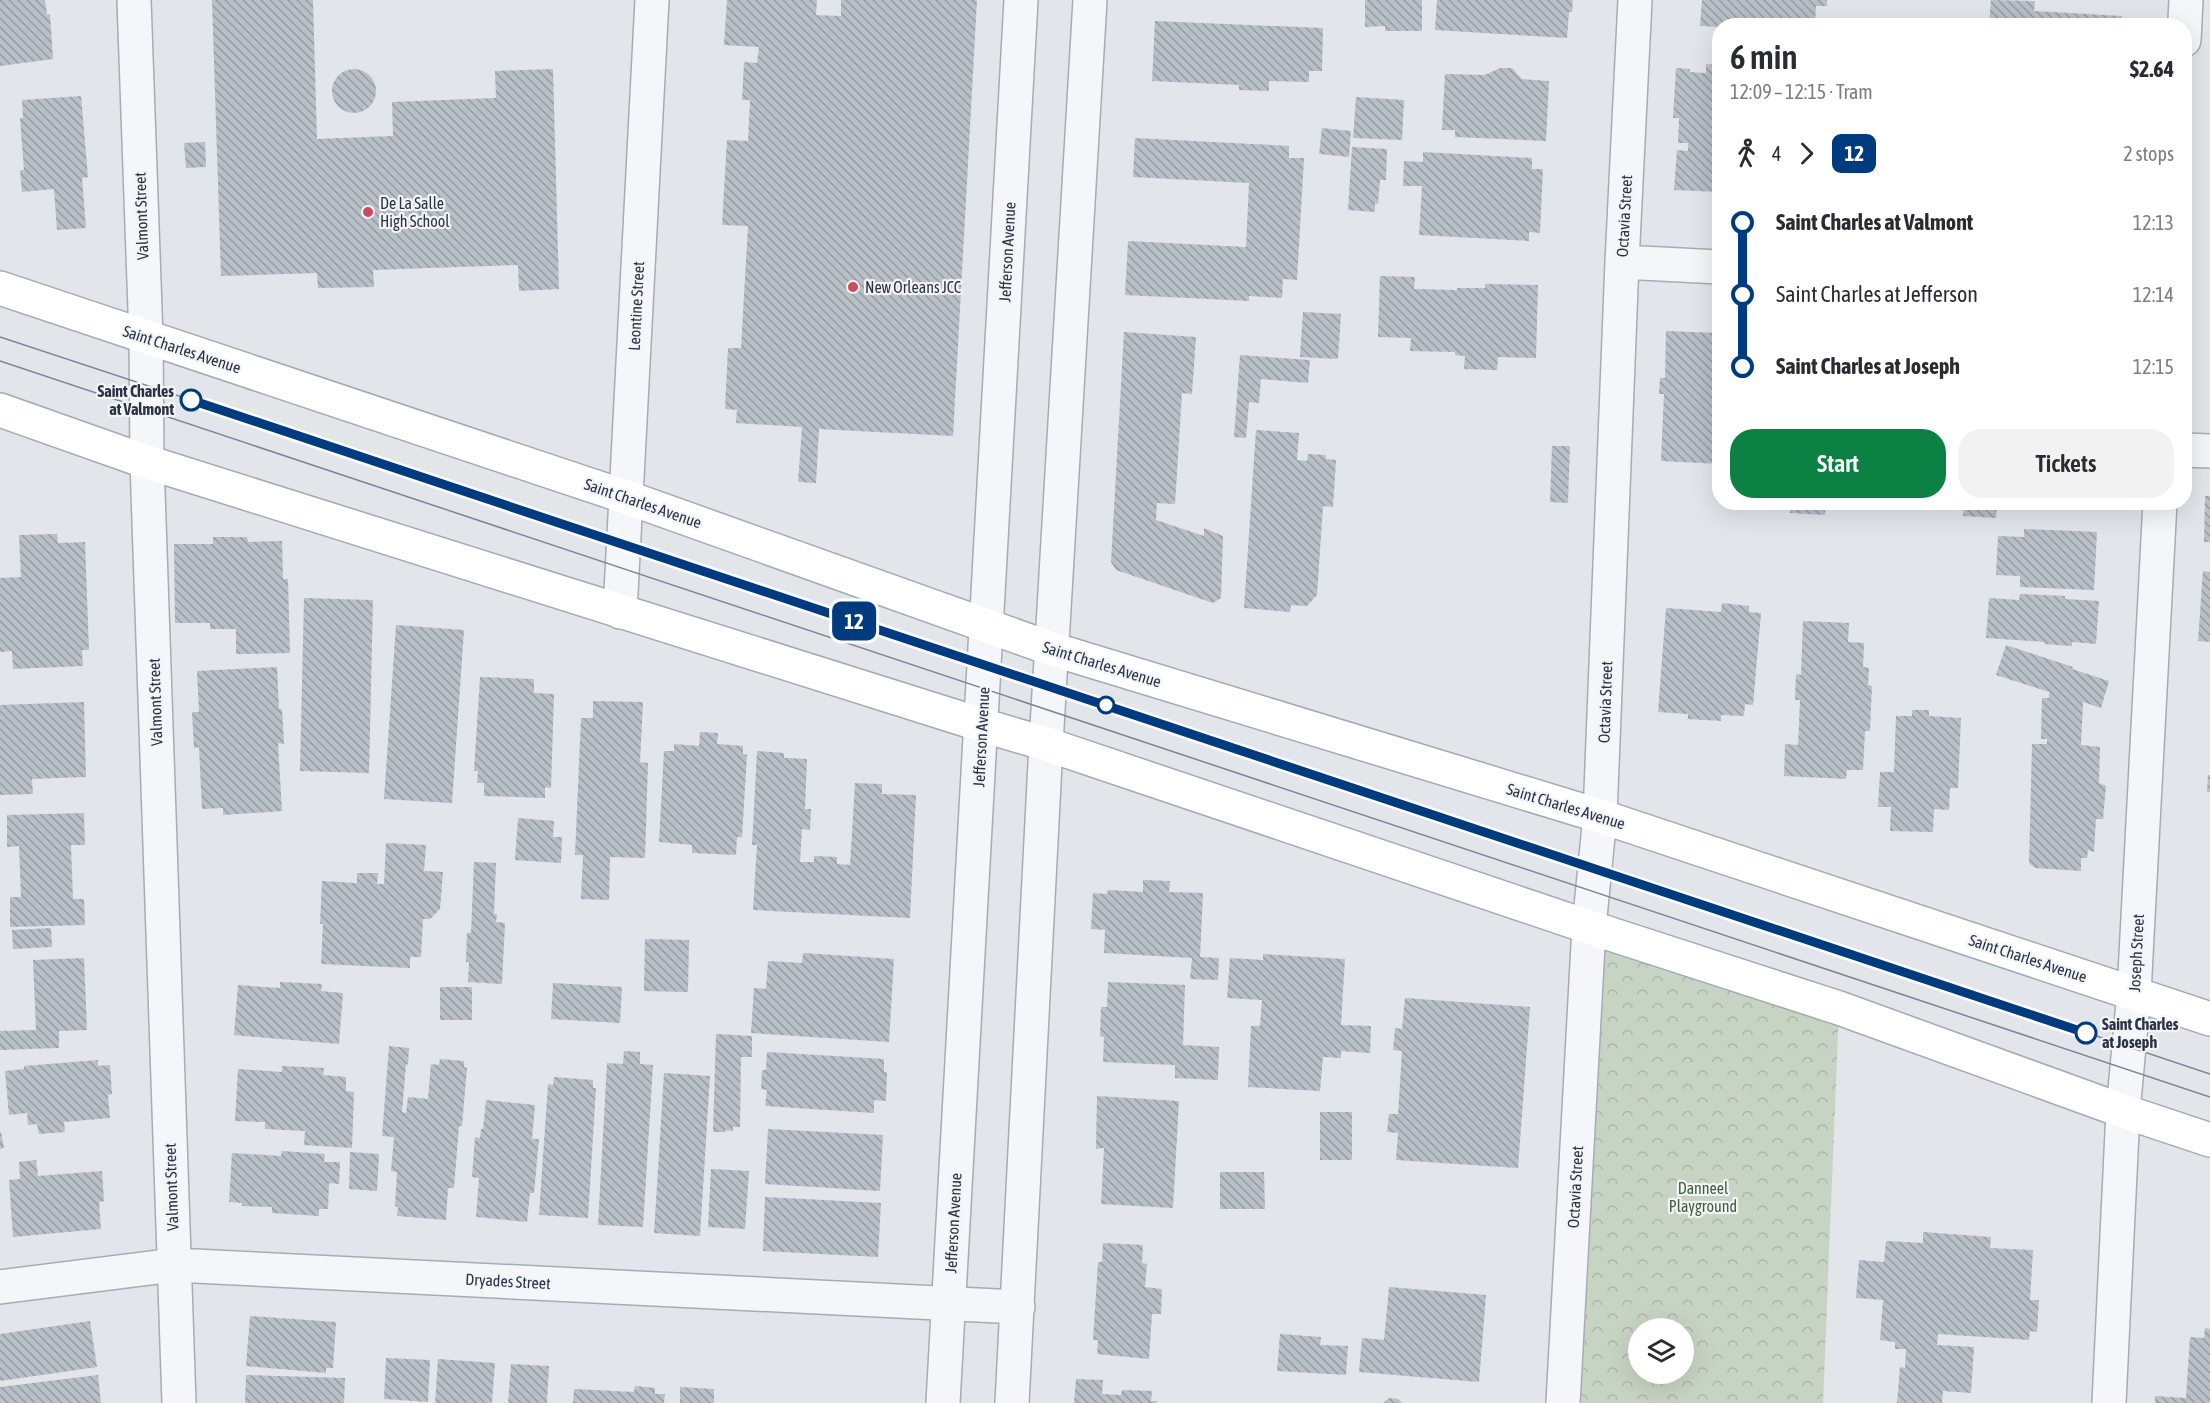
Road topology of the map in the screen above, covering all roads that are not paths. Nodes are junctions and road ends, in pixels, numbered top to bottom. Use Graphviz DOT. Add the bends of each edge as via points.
graph roads {
  1 [pos="134,0"];
  2 [pos="652,0"];
  3 [pos="1022,0"];
  4 [pos="1090,0"];
  5 [pos="1635,0"];
  6 [pos="2186,0"];
  7 [pos="2185,18"];
  8 [pos="1622,262"];
  9 [pos="1712,267"];
  10 [pos="0,288"];
  11 [pos="146,338"];
  12 [pos="0,410"];
  13 [pos="2192,450"];
  14 [pos="2210,451"];
  15 [pos="147,462"];
  16 [pos="626,496"];
  17 [pos="2160,510"];
  18 [pos="620,612"];
  19 [pos="985,626"];
  20 [pos="1052,649"];
  21 [pos="982,726"];
  22 [pos="1046,744"];
  23 [pos="1600,816"];
  24 [pos="1589,927"];
  25 [pos="2134,993"];
  26 [pos="2210,1019"];
  27 [pos="2123,1111"];
  28 [pos="2210,1140"];
  29 [pos="174,1265"];
  30 [pos="0,1287"];
  31 [pos="949,1302"];
  32 [pos="1018,1307"];
  33 [pos="179,1403"];
  34 [pos="943,1403"];
  35 [pos="1012,1403"];
  36 [pos="1563,1403"];
  37 [pos="2109,1403"];
  1 -- 11 [label="street, Valmont Street"];
  2 -- 16 [label="street, Leontine Street"];
  3 -- 19 [label="street, Jefferson Avenue"];
  4 -- 20 [label="street"];
  5 -- 8 [label="street, Octavia Street"];
  6 -- 7 [label="street"];
  8 -- 9 [label="street"];
  8 -- 23 [label="street, Octavia Street"];
  10 -- 11 [label="main road, Saint Charles Avenue"];
  11 -- 15 [label="street, Valmont Street"];
  11 -- 16 [label="main road, Saint Charles Avenue"];
  12 -- 15 [label="main road"];
  13 -- 14 [label="street"];
  15 -- 18 [label="main road"];
  15 -- 29 [label="street, Valmont Street"];
  16 -- 18 [label="street, Leontine Street"];
  16 -- 19 [label="main road, Saint Charles Avenue"];
  17 -- 25 [label="street, Joseph Street"];
  18 -- 21 [label="main road"];
  19 -- 20 [label="main road, Saint Charles Avenue"];
  19 -- 21 [label="street, Jefferson Avenue"];
  20 -- 22 [label="street"];
  20 -- 23 [label="main road, Saint Charles Avenue"];
  21 -- 22 [label="main road"];
  21 -- 31 [label="street, Jefferson Avenue"];
  22 -- 24 [label="main road"];
  22 -- 32 [label="street"];
  23 -- 24 [label="street, Octavia Street"];
  23 -- 25 [label="main road, Saint Charles Avenue"];
  24 -- 27 [label="main road" via="1839,1008"];
  24 -- 36 [label="street, Octavia Street"];
  25 -- 26 [label="main road, Saint Charles Avenue"];
  25 -- 27 [label="street, Joseph Street"];
  27 -- 28 [label="main road"];
  27 -- 37 [label="street, Joseph Street"];
  29 -- 30 [label="street, Dryades Street"];
  29 -- 31 [label="street, Dryades Street"];
  29 -- 33 [label="street, Valmont Street"];
  31 -- 32 [label="street, Dryades Street"];
  31 -- 34 [label="street, Jefferson Avenue"];
  32 -- 35 [label="street"];
}
